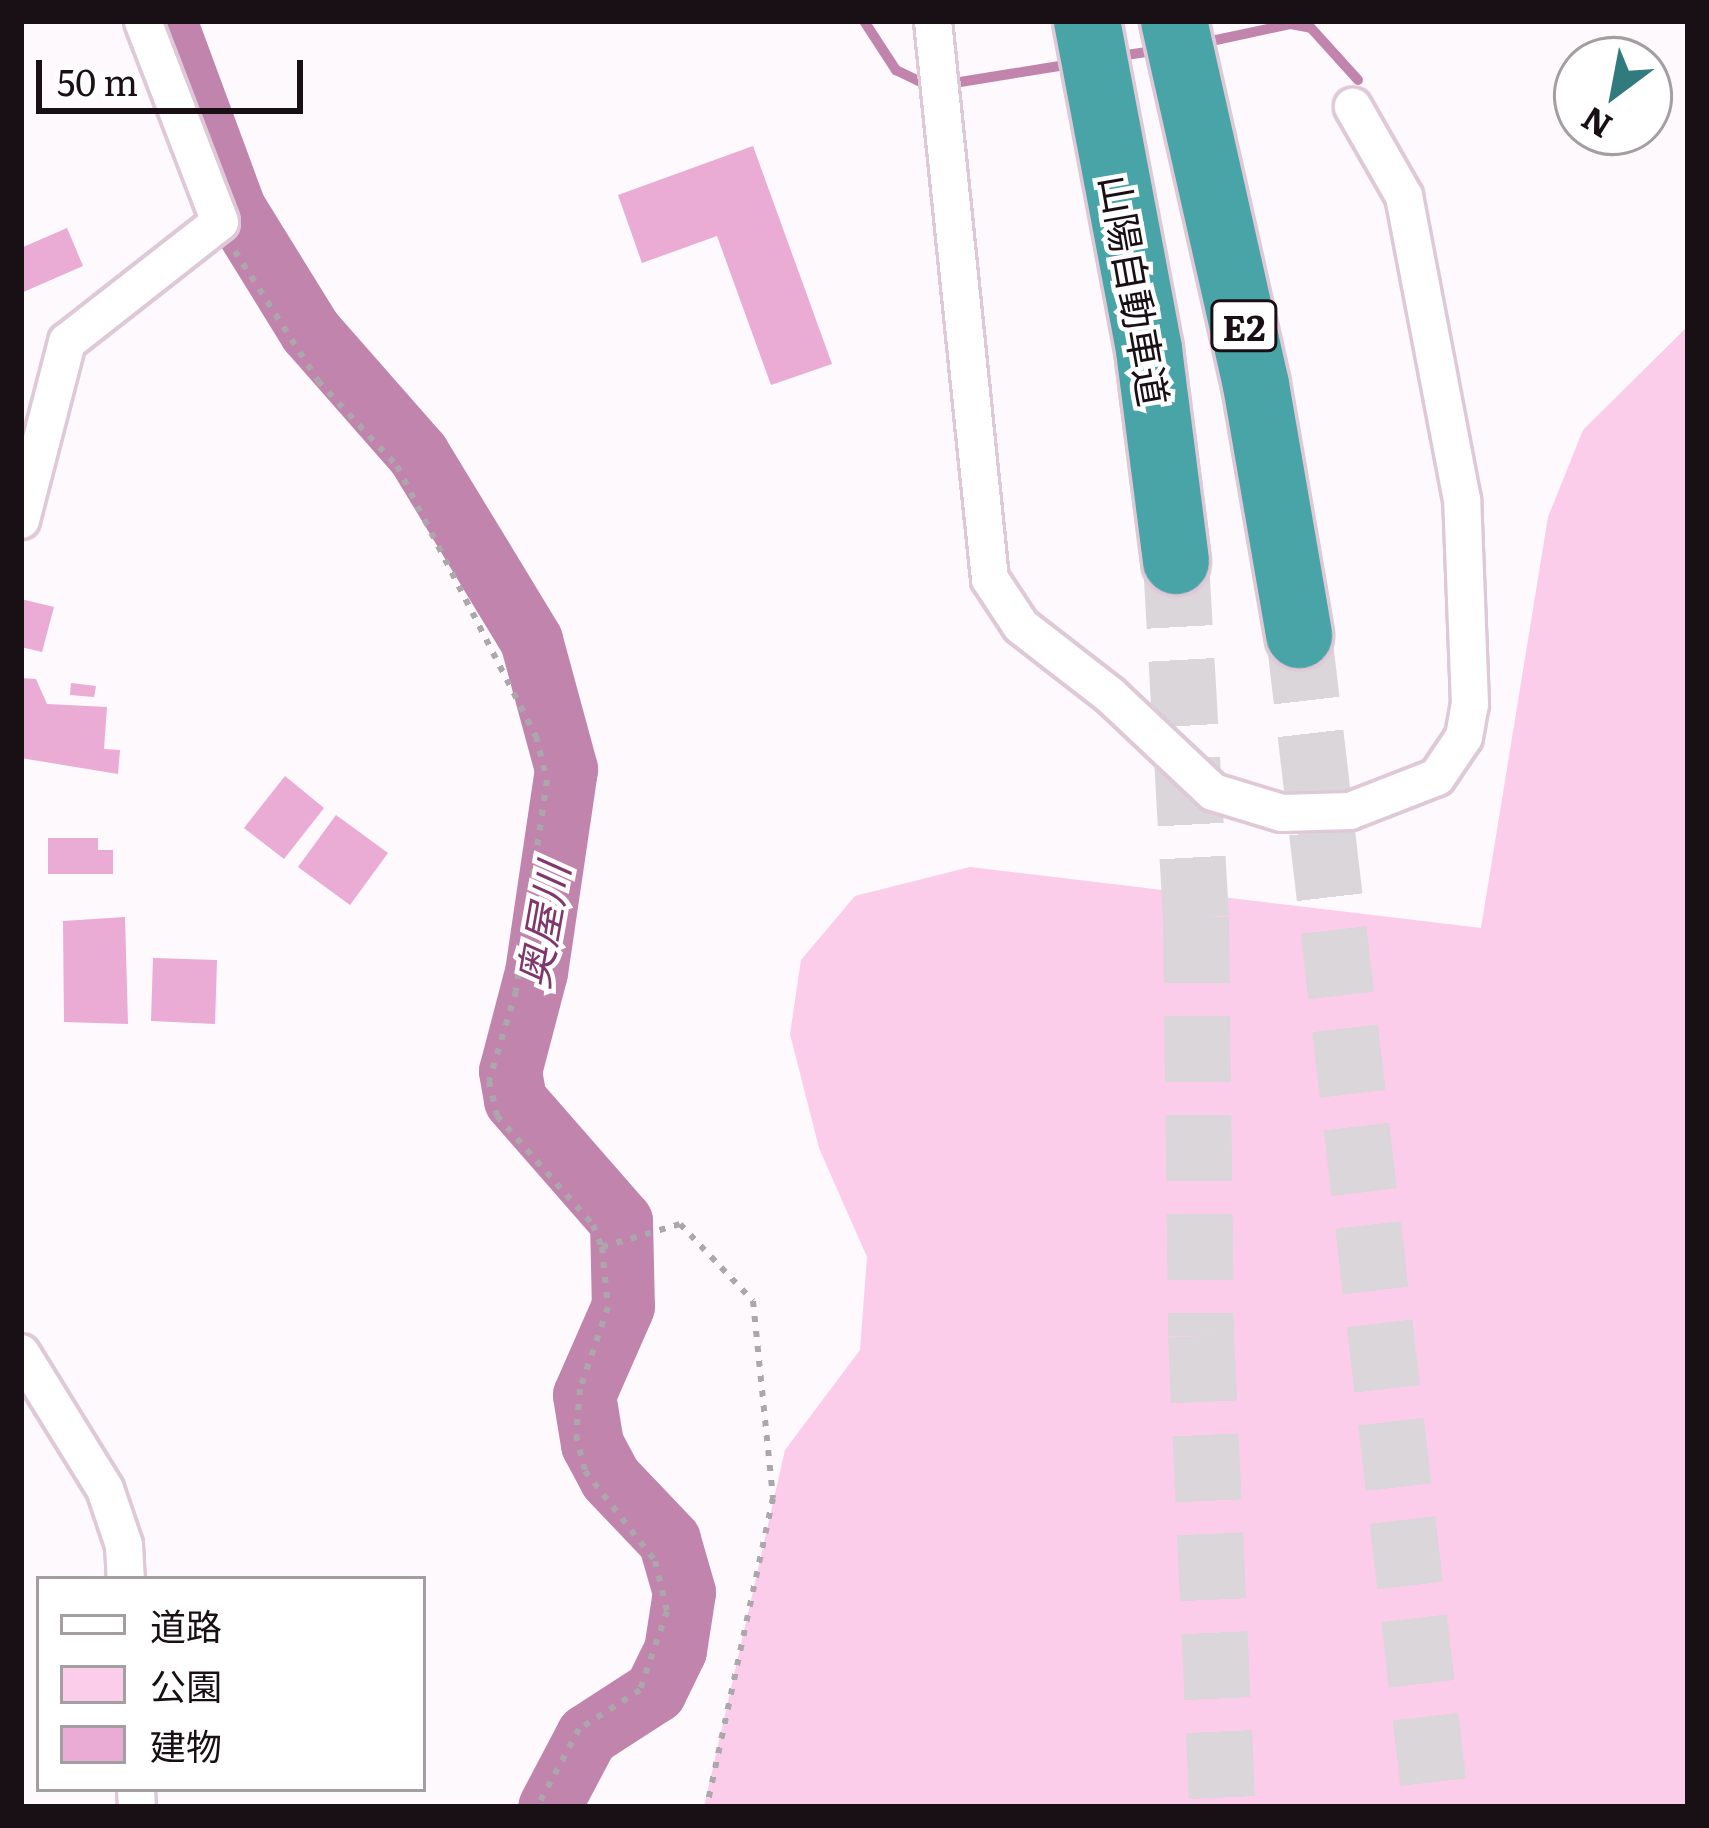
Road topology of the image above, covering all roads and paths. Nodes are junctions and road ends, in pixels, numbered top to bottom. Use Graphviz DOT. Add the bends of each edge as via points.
graph roads {
  1 [pos="143,21"];
  2 [pos="933,21"];
  3 [pos="1087,21"];
  4 [pos="1174,21"];
  5 [pos="1353,107"];
  6 [pos="220,222"];
  7 [pos="21,520"];
  8 [pos="1176,561"];
  9 [pos="1299,634"];
  10 [pos="602,1247"];
  11 [pos="21,1353"];
  12 [pos="126,1576"];
  13 [pos="537,1807"];
  14 [pos="707,1807"];
  1 -- 6 [label="street"];
  2 -- 5 [label="street" via="990,578 1021,626 1110,695 1213,792 1282,813 1350,811 1437,777 1464,737 1470,704 1462,500 1404,196"];
  3 -- 8 [label="highway, 山陽自動車道 / E2" via="1149,350"];
  4 -- 9 [label="highway, E2" via="1256,385"];
  6 -- 7 [label="street" via="67,342"];
  6 -- 10 [label="path" via="318,381 397,466 536,736 547,781 516,991 489,1081 497,1116 593,1225"];
  10 -- 13 [label="path" via="608,1307 580,1389 576,1436 585,1471 656,1562 667,1611 640,1690 579,1729"];
  10 -- 14 [label="path" via="680,1224 753,1301 773,1498"];
  11 -- 12 [label="street" via="104,1489"];
}
